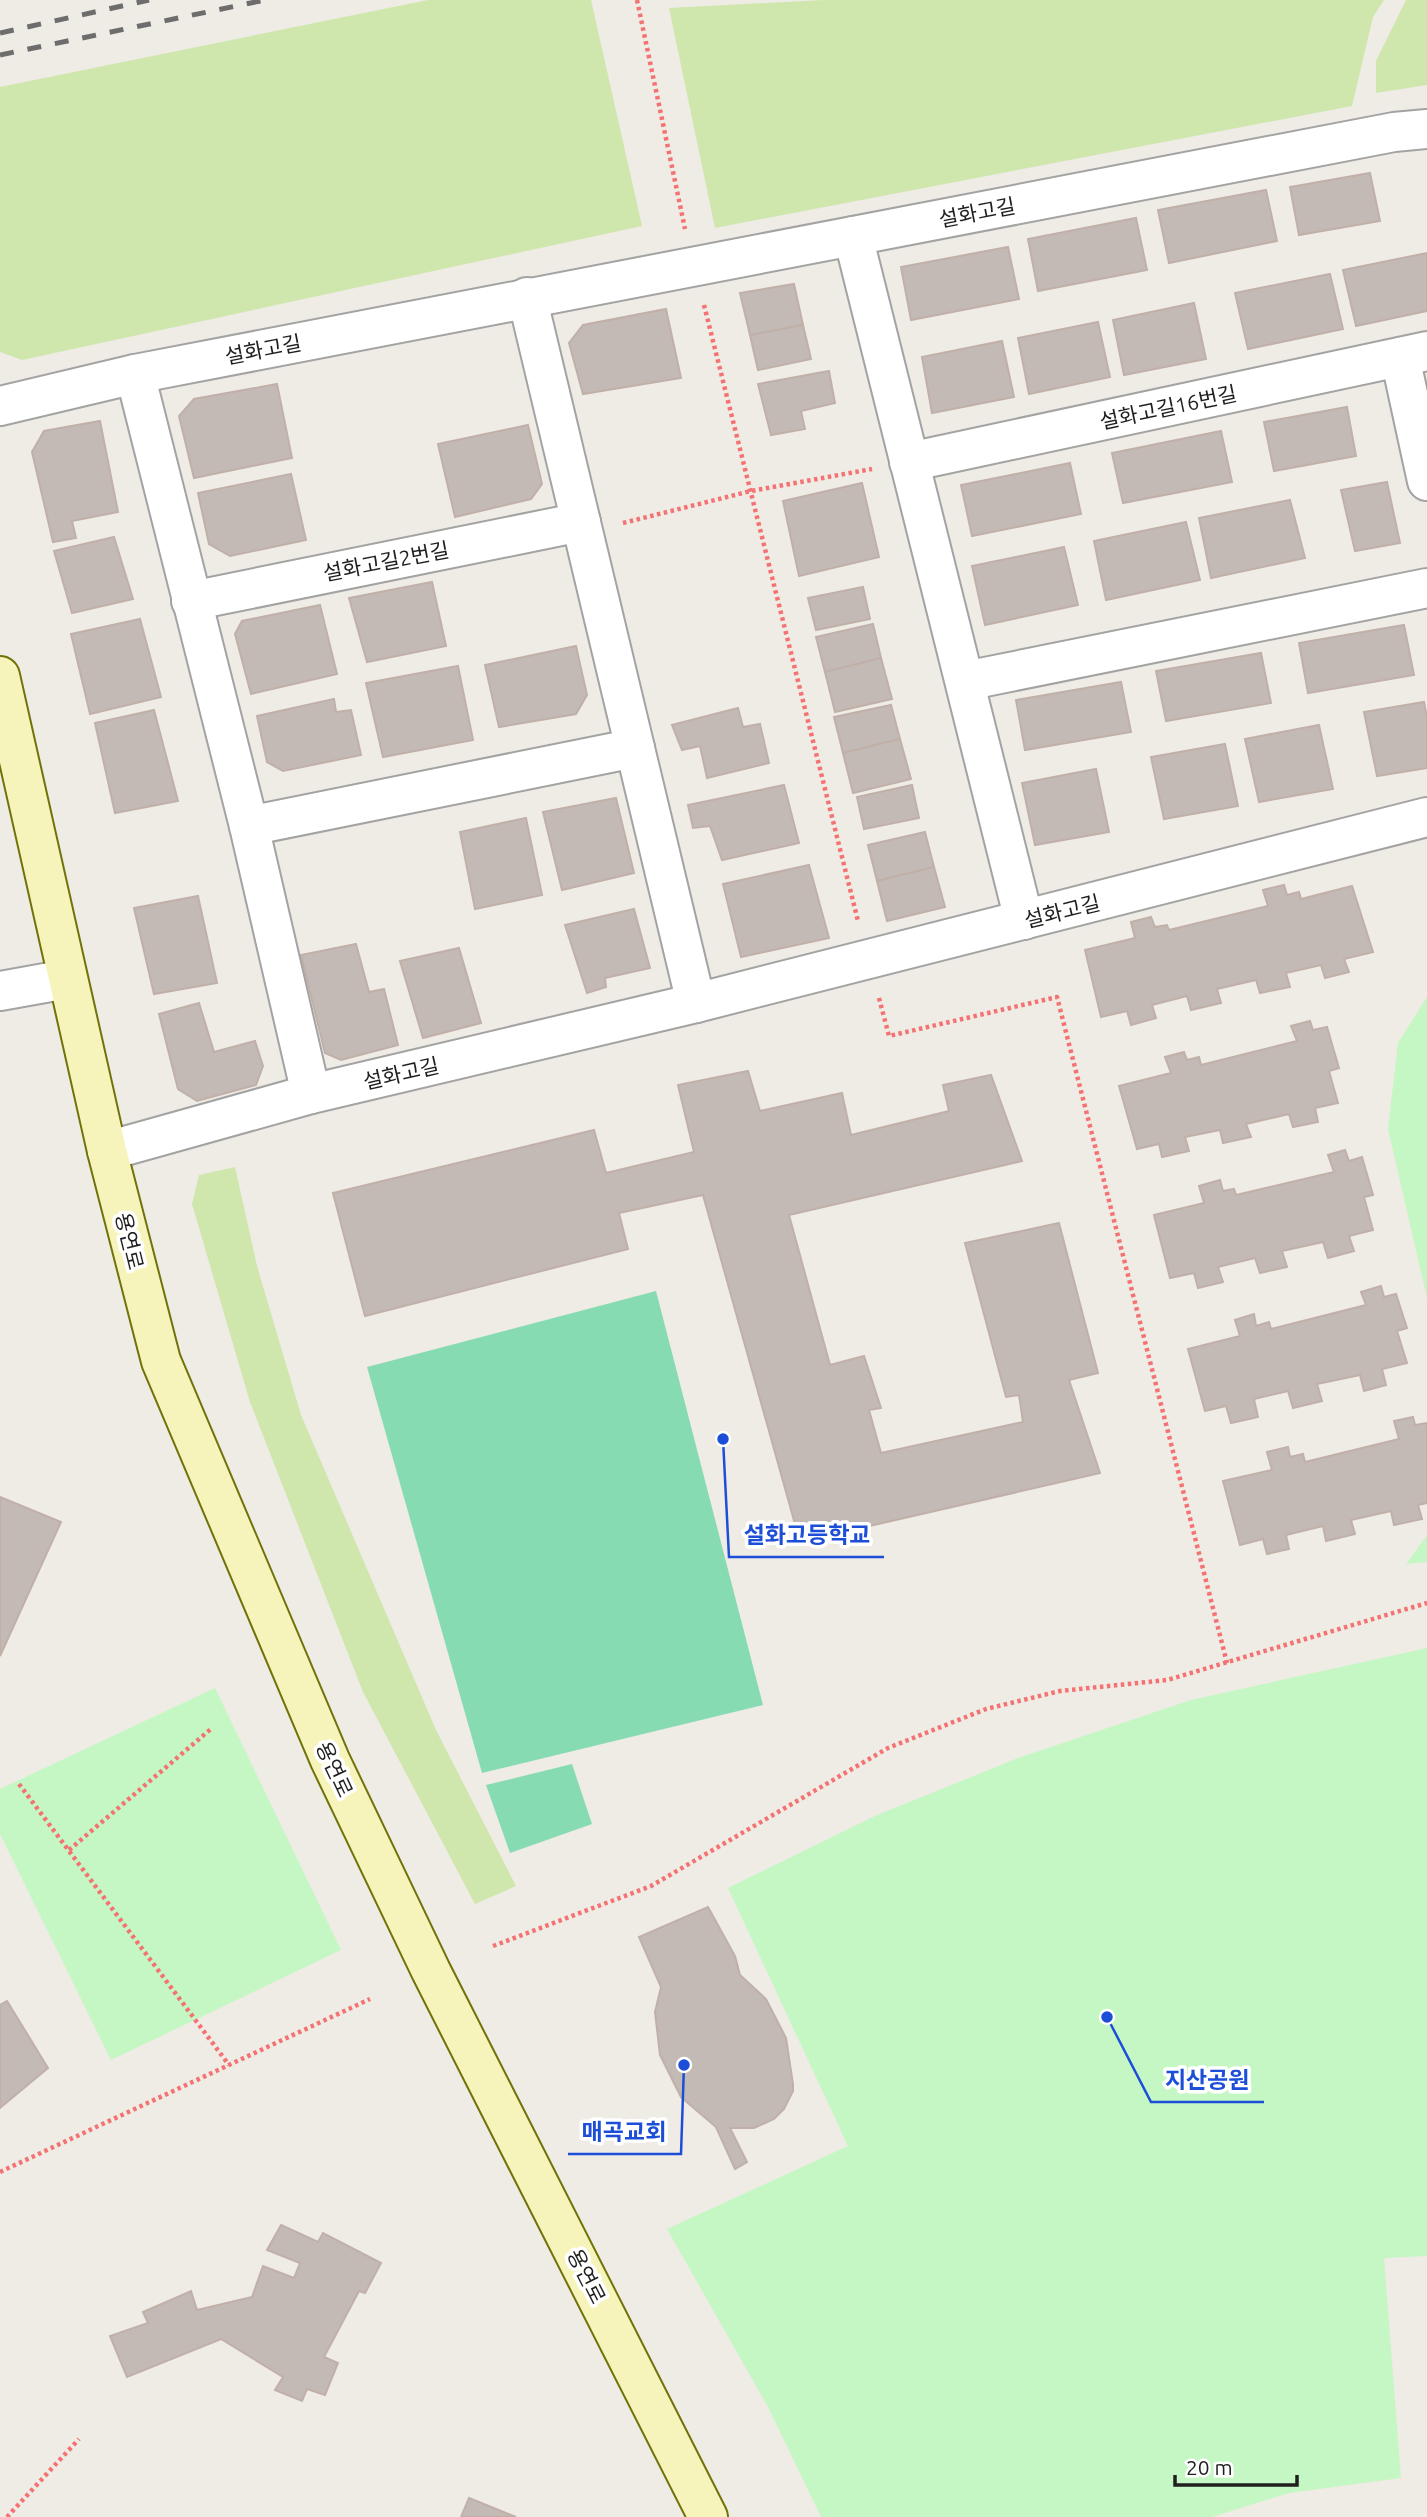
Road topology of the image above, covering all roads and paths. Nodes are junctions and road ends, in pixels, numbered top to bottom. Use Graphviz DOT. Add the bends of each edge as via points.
graph roads {
  1 [pos="637,0"];
  2 [pos="1427,129"];
  3 [pos="853,236"];
  4 [pos="687,239"];
  5 [pos="527,297"];
  6 [pos="703,300"];
  7 [pos="1413,354"];
  8 [pos="135,374"];
  9 [pos="0,406"];
  10 [pos="892,465"];
  11 [pos="1427,481"];
  12 [pos="751,491"];
  13 [pos="581,522"];
  14 [pos="623,523"];
  15 [pos="1427,588"];
  16 [pos="191,601"];
  17 [pos="0,676"];
  18 [pos="965,681"];
  19 [pos="635,748"];
  20 [pos="1427,817"];
  21 [pos="248,826"];
  22 [pos="1024,920"];
  23 [pos="858,923"];
  24 [pos="67,979"];
  25 [pos="0,991"];
  26 [pos="879,998"];
  27 [pos="696,1003"];
  28 [pos="311,1094"];
  29 [pos="107,1151"];
  30 [pos="1427,1603"];
  31 [pos="1227,1663"];
  32 [pos="212,1728"];
  33 [pos="19,1784"];
  34 [pos="69,1850"];
  35 [pos="493,1946"];
  36 [pos="370,1999"];
  37 [pos="229,2065"];
  38 [pos="0,2172"];
  39 [pos="79,2439"];
  40 [pos="7,2517"];
  41 [pos="708,2517"];
  1 -- 4 [label="path"];
  2 -- 3 [label="street, 설화고길"];
  3 -- 5 [label="street, 설화고길"];
  3 -- 10 [label="street"];
  5 -- 8 [label="street, 설화고길"];
  5 -- 13 [label="street"];
  6 -- 12 [label="path"];
  7 -- 10 [label="street, 설화고길16번길"];
  7 -- 11 [label="street"];
  8 -- 9 [label="street, 설화고길"];
  8 -- 16 [label="street"];
  10 -- 12 [label="path"];
  10 -- 18 [label="street"];
  12 -- 14 [label="path"];
  12 -- 23 [label="path"];
  13 -- 16 [label="street, 설화고길2번길"];
  13 -- 19 [label="street"];
  15 -- 18 [label="street"];
  16 -- 21 [label="street"];
  17 -- 24 [label="street, 용연로"];
  18 -- 22 [label="street"];
  19 -- 21 [label="street"];
  19 -- 27 [label="street"];
  20 -- 22 [label="street, 설화고길"];
  21 -- 28 [label="street"];
  22 -- 27 [label="street, 설화고길"];
  24 -- 25 [label="street"];
  24 -- 29 [label="street, 용연로"];
  26 -- 31 [label="path" via="889,1036 1056,997"];
  27 -- 28 [label="street, 설화고길"];
  28 -- 29 [label="street, 설화고길"];
  29 -- 41 [label="street, 용연로" via="161,1361 330,1760 431,1971"];
  30 -- 31 [label="path"];
  31 -- 35 [label="path" via="1167,1680 1060,1691 986,1709 888,1748 652,1886"];
  32 -- 34 [label="path"];
  33 -- 34 [label="path"];
  34 -- 37 [label="path"];
  36 -- 37 [label="path"];
  37 -- 38 [label="path"];
  39 -- 40 [label="path"];
}
